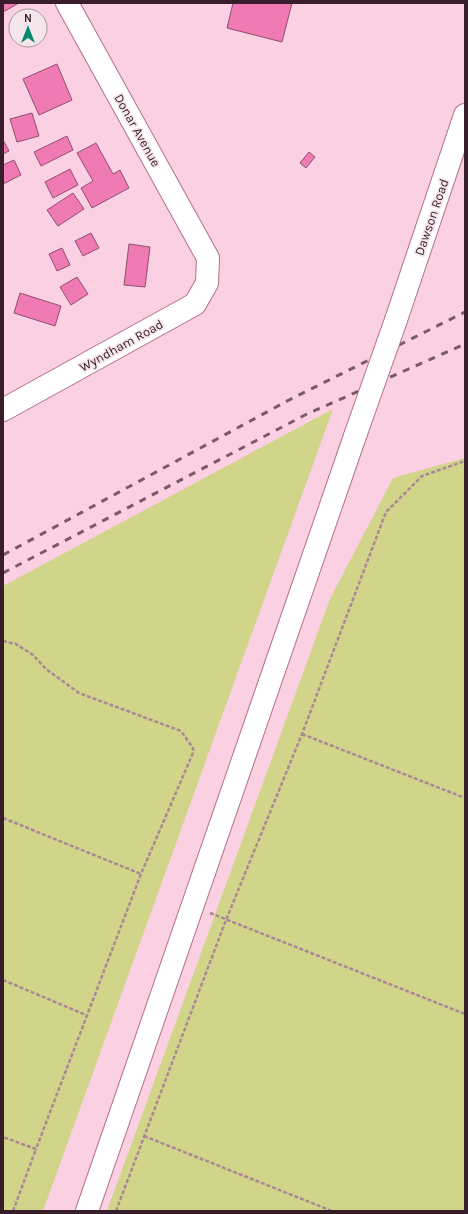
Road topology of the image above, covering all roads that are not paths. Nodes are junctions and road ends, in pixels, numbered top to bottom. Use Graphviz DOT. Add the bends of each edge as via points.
graph roads {
  1 [pos="75,7"];
  2 [pos="465,115"];
  3 [pos="208,258"];
  4 [pos="3,410"];
  5 [pos="86,1211"];
  1 -- 3 [label="street, Donar Avenue"];
  2 -- 5 [label="street, Dawson Road, bridge"];
  3 -- 4 [label="street, Wyndham Road" via="207,283 195,304"];
}
